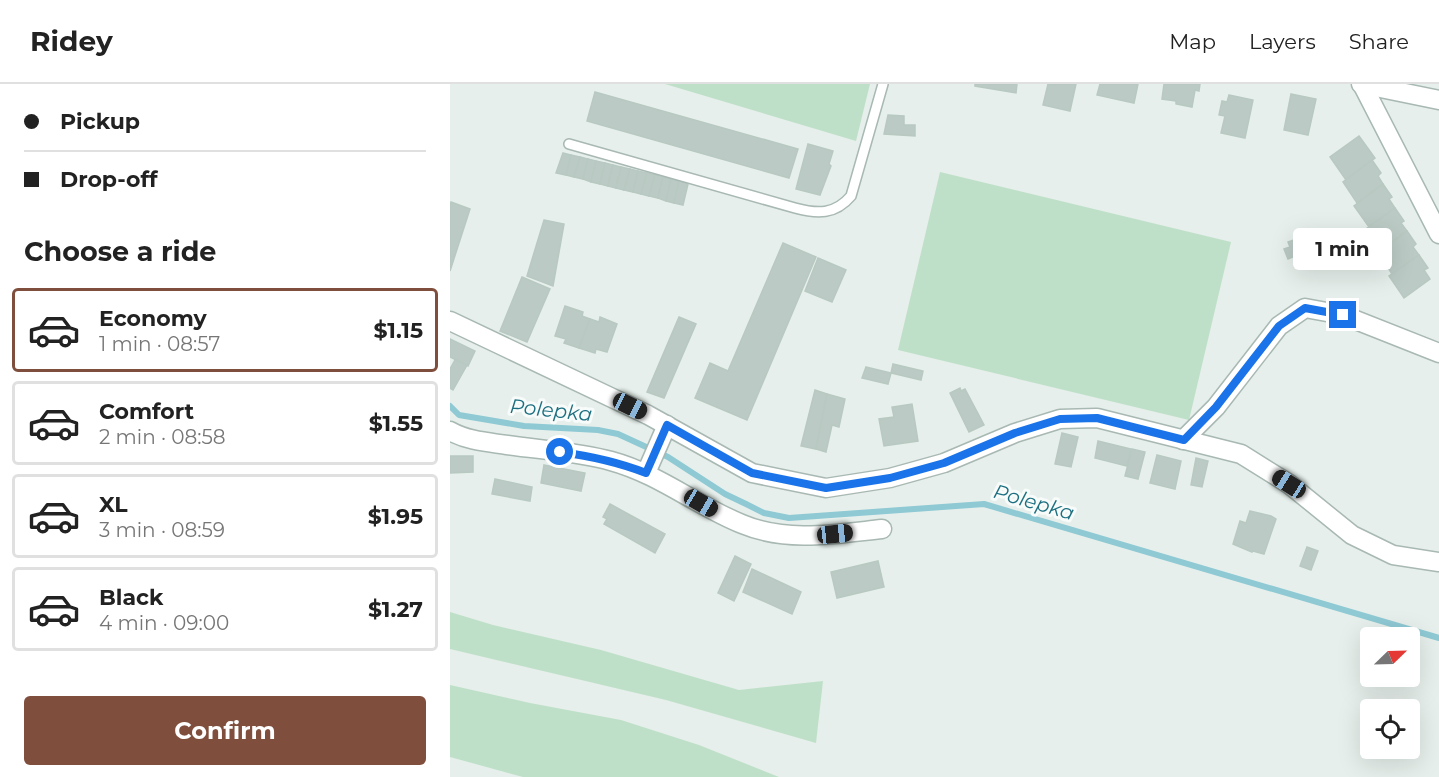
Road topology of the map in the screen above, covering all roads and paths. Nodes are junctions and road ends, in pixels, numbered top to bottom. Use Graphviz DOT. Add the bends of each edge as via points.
graph roads {
  1 [pos="883,84"];
  2 [pos="1361,84"];
  3 [pos="1439,100"];
  4 [pos="569,144"];
  5 [pos="1439,234"];
  6 [pos="450,321"];
  7 [pos="1439,352"];
  8 [pos="450,431"];
  9 [pos="664,432"];
  10 [pos="1184,440"];
  11 [pos="649,468"];
  12 [pos="882,529"];
  13 [pos="1439,561"];
  1 -- 4 [label="lane" via="851,196 844,204 824,212 795,208"];
  2 -- 3 [label="street"];
  2 -- 5 [label="street"];
  6 -- 9 [label="street" via="628,405"];
  7 -- 10 [label="street" via="1343,315 1305,308 1279,326 1216,407"];
  8 -- 11 [label="street" via="471,440"];
  9 -- 10 [label="street" via="752,473 826,488 890,478 944,463 1060,419 1097,418"];
  9 -- 11 [label="street"];
  10 -- 13 [label="street" via="1241,454 1289,484 1352,535 1394,555"];
  11 -- 12 [label="street" via="743,525 809,536"];
}
